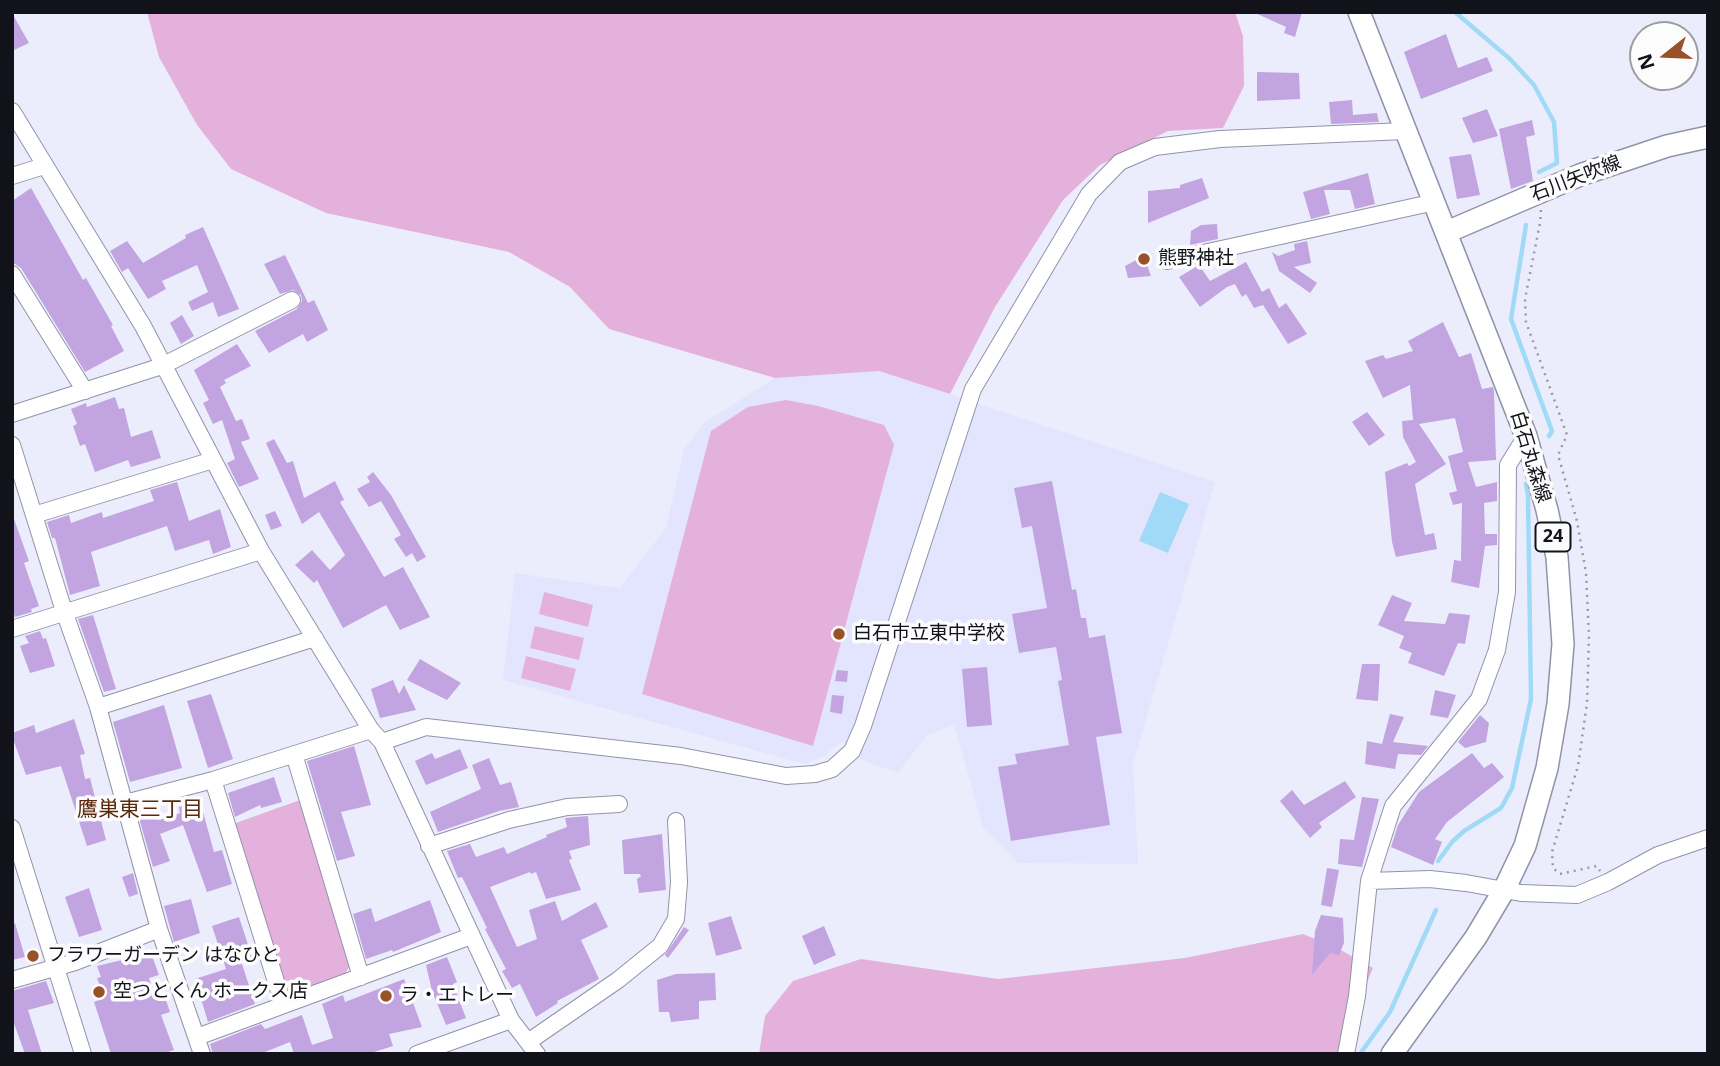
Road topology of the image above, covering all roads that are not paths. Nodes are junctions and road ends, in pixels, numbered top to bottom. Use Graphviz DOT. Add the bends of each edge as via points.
graph roads {
  1 [pos="1359,12"];
  2 [pos="12,111"];
  3 [pos="1405,131"];
  4 [pos="1708,137"];
  5 [pos="44,166"];
  6 [pos="12,176"];
  7 [pos="1435,202"];
  8 [pos="1447,232"];
  9 [pos="1167,261"];
  10 [pos="12,274"];
  11 [pos="292,300"];
  12 [pos="162,366"];
  13 [pos="85,391"];
  14 [pos="12,414"];
  15 [pos="1526,436"];
  16 [pos="12,445"];
  17 [pos="212,460"];
  18 [pos="34,515"];
  19 [pos="261,551"];
  20 [pos="64,611"];
  21 [pos="12,629"];
  22 [pos="315,638"];
  23 [pos="98,707"];
  24 [pos="376,736"];
  25 [pos="294,754"];
  26 [pos="213,780"];
  27 [pos="125,803"];
  28 [pos="619,804"];
  29 [pos="676,821"];
  30 [pos="12,828"];
  31 [pos="1708,838"];
  32 [pos="429,846"];
  33 [pos="1369,881"];
  34 [pos="1504,890"];
  35 [pos="159,929"];
  36 [pos="471,936"];
  37 [pos="56,968"];
  38 [pos="361,977"];
  39 [pos="12,980"];
  40 [pos="283,1004"];
  41 [pos="512,1020"];
  42 [pos="197,1037"];
  43 [pos="532,1048"];
  44 [pos="83,1054"];
  45 [pos="202,1054"];
  46 [pos="416,1054"];
  47 [pos="1346,1054"];
  48 [pos="1392,1054"];
  1 -- 3 [label="main road, 白石丸森線 / 24"];
  2 -- 5 [label="street"];
  3 -- 7 [label="main road, 白石丸森線 / 24"];
  3 -- 24 [label="street" via="1155,147 1120,162 1089,194 973,390 863,726 852,751 831,769 786,776 681,756 426,727"];
  4 -- 8 [label="main road, 石川矢吹線" via="1580,175"];
  5 -- 6 [label="street"];
  5 -- 12 [label="street" via="90,236"];
  7 -- 8 [label="main road, 白石丸森線 / 24"];
  7 -- 9 [label="street"];
  8 -- 15 [label="main road, 白石丸森線 / 24"];
  10 -- 13 [label="street"];
  11 -- 12 [label="street"];
  12 -- 13 [label="street"];
  12 -- 17 [label="street"];
  13 -- 14 [label="street"];
  15 -- 33 [label="street" via="1508,465 1507,592 1497,650 1479,699 1393,806"];
  15 -- 34 [label="main road, 白石丸森線 / 24" via="1557,557 1563,644 1547,768 1525,845"];
  16 -- 18 [label="street"];
  17 -- 18 [label="street"];
  17 -- 19 [label="street"];
  18 -- 20 [label="street"];
  19 -- 20 [label="street"];
  19 -- 22 [label="street"];
  20 -- 21 [label="street"];
  20 -- 23 [label="street"];
  22 -- 23 [label="street"];
  22 -- 24 [label="street"];
  23 -- 27 [label="street"];
  24 -- 25 [label="street"];
  24 -- 32 [label="street"];
  25 -- 26 [label="street"];
  25 -- 38 [label="street"];
  26 -- 27 [label="street"];
  26 -- 40 [label="street"];
  27 -- 35 [label="street"];
  28 -- 32 [label="street" via="544,812"];
  29 -- 43 [label="street" via="676,919 660,946"];
  30 -- 37 [label="street"];
  31 -- 34 [label="street" via="1658,855 1577,895"];
  32 -- 36 [label="street"];
  33 -- 34 [label="street" via="1430,879"];
  33 -- 47 [label="street"];
  34 -- 48 [label="main road, 白石丸森線 / 24"];
  35 -- 37 [label="street"];
  35 -- 42 [label="street"];
  36 -- 38 [label="street"];
  36 -- 41 [label="street"];
  37 -- 39 [label="street"];
  37 -- 44 [label="street"];
  38 -- 40 [label="street"];
  40 -- 42 [label="street"];
  41 -- 43 [label="street"];
  41 -- 46 [label="street"];
  42 -- 45 [label="street"];
}
